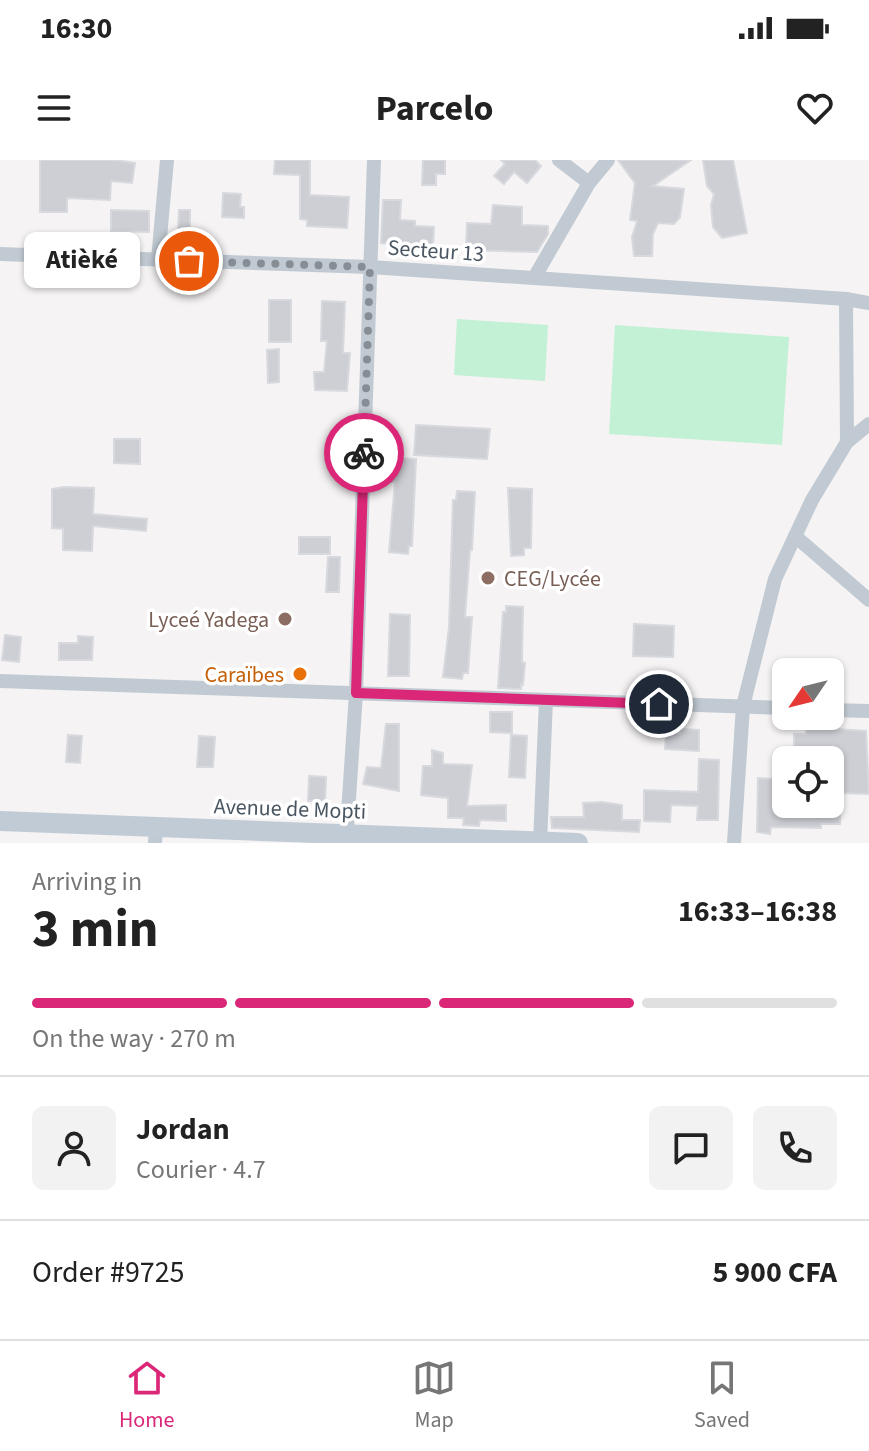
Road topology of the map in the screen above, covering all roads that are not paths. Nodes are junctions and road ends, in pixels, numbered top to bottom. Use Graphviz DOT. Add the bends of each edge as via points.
graph roads {
  1 [pos="167,160"];
  2 [pos="374,160"];
  3 [pos="559,160"];
  4 [pos="608,160"];
  5 [pos="589,183"];
  6 [pos="0,254"];
  7 [pos="158,260"];
  8 [pos="370,267"];
  9 [pos="534,278"];
  10 [pos="846,299"];
  11 [pos="869,303"];
  12 [pos="869,424"];
  13 [pos="847,442"];
  14 [pos="795,536"];
  15 [pos="869,600"];
  16 [pos="0,681"];
  17 [pos="356,693"];
  18 [pos="546,700"];
  19 [pos="743,706"];
  20 [pos="772,707"];
  21 [pos="844,710"];
  22 [pos="869,711"];
  23 [pos="0,821"];
  24 [pos="155,835"];
  25 [pos="346,838"];
  26 [pos="540,842"];
  27 [pos="578,843"];
  28 [pos="734,843"];
  1 -- 7 [label="street"];
  2 -- 8 [label="street"];
  3 -- 5 [label="street"];
  4 -- 5 [label="street"];
  5 -- 9 [label="street"];
  6 -- 7 [label="street, Secteur 13"];
  7 -- 8 [label="street, Secteur 13"];
  8 -- 9 [label="street, Secteur 13"];
  8 -- 17 [label="street"];
  9 -- 10 [label="street, Secteur 13"];
  10 -- 11 [label="street, Secteur 13"];
  10 -- 13 [label="street"];
  12 -- 13 [label="street"];
  13 -- 14 [label="street"];
  14 -- 15 [label="street"];
  14 -- 19 [label="street" via="775,579"];
  16 -- 17 [label="street"];
  17 -- 18 [label="street"];
  17 -- 25 [label="street"];
  18 -- 19 [label="street"];
  18 -- 26 [label="street"];
  19 -- 20 [label="street"];
  19 -- 28 [label="street"];
  21 -- 22 [label="street"];
  23 -- 24 [label="street, Avenue de Mopti"];
  24 -- 25 [label="street, Avenue de Mopti"];
  25 -- 26 [label="street, Avenue de Mopti"];
  26 -- 27 [label="street, Avenue de Mopti"];
}
